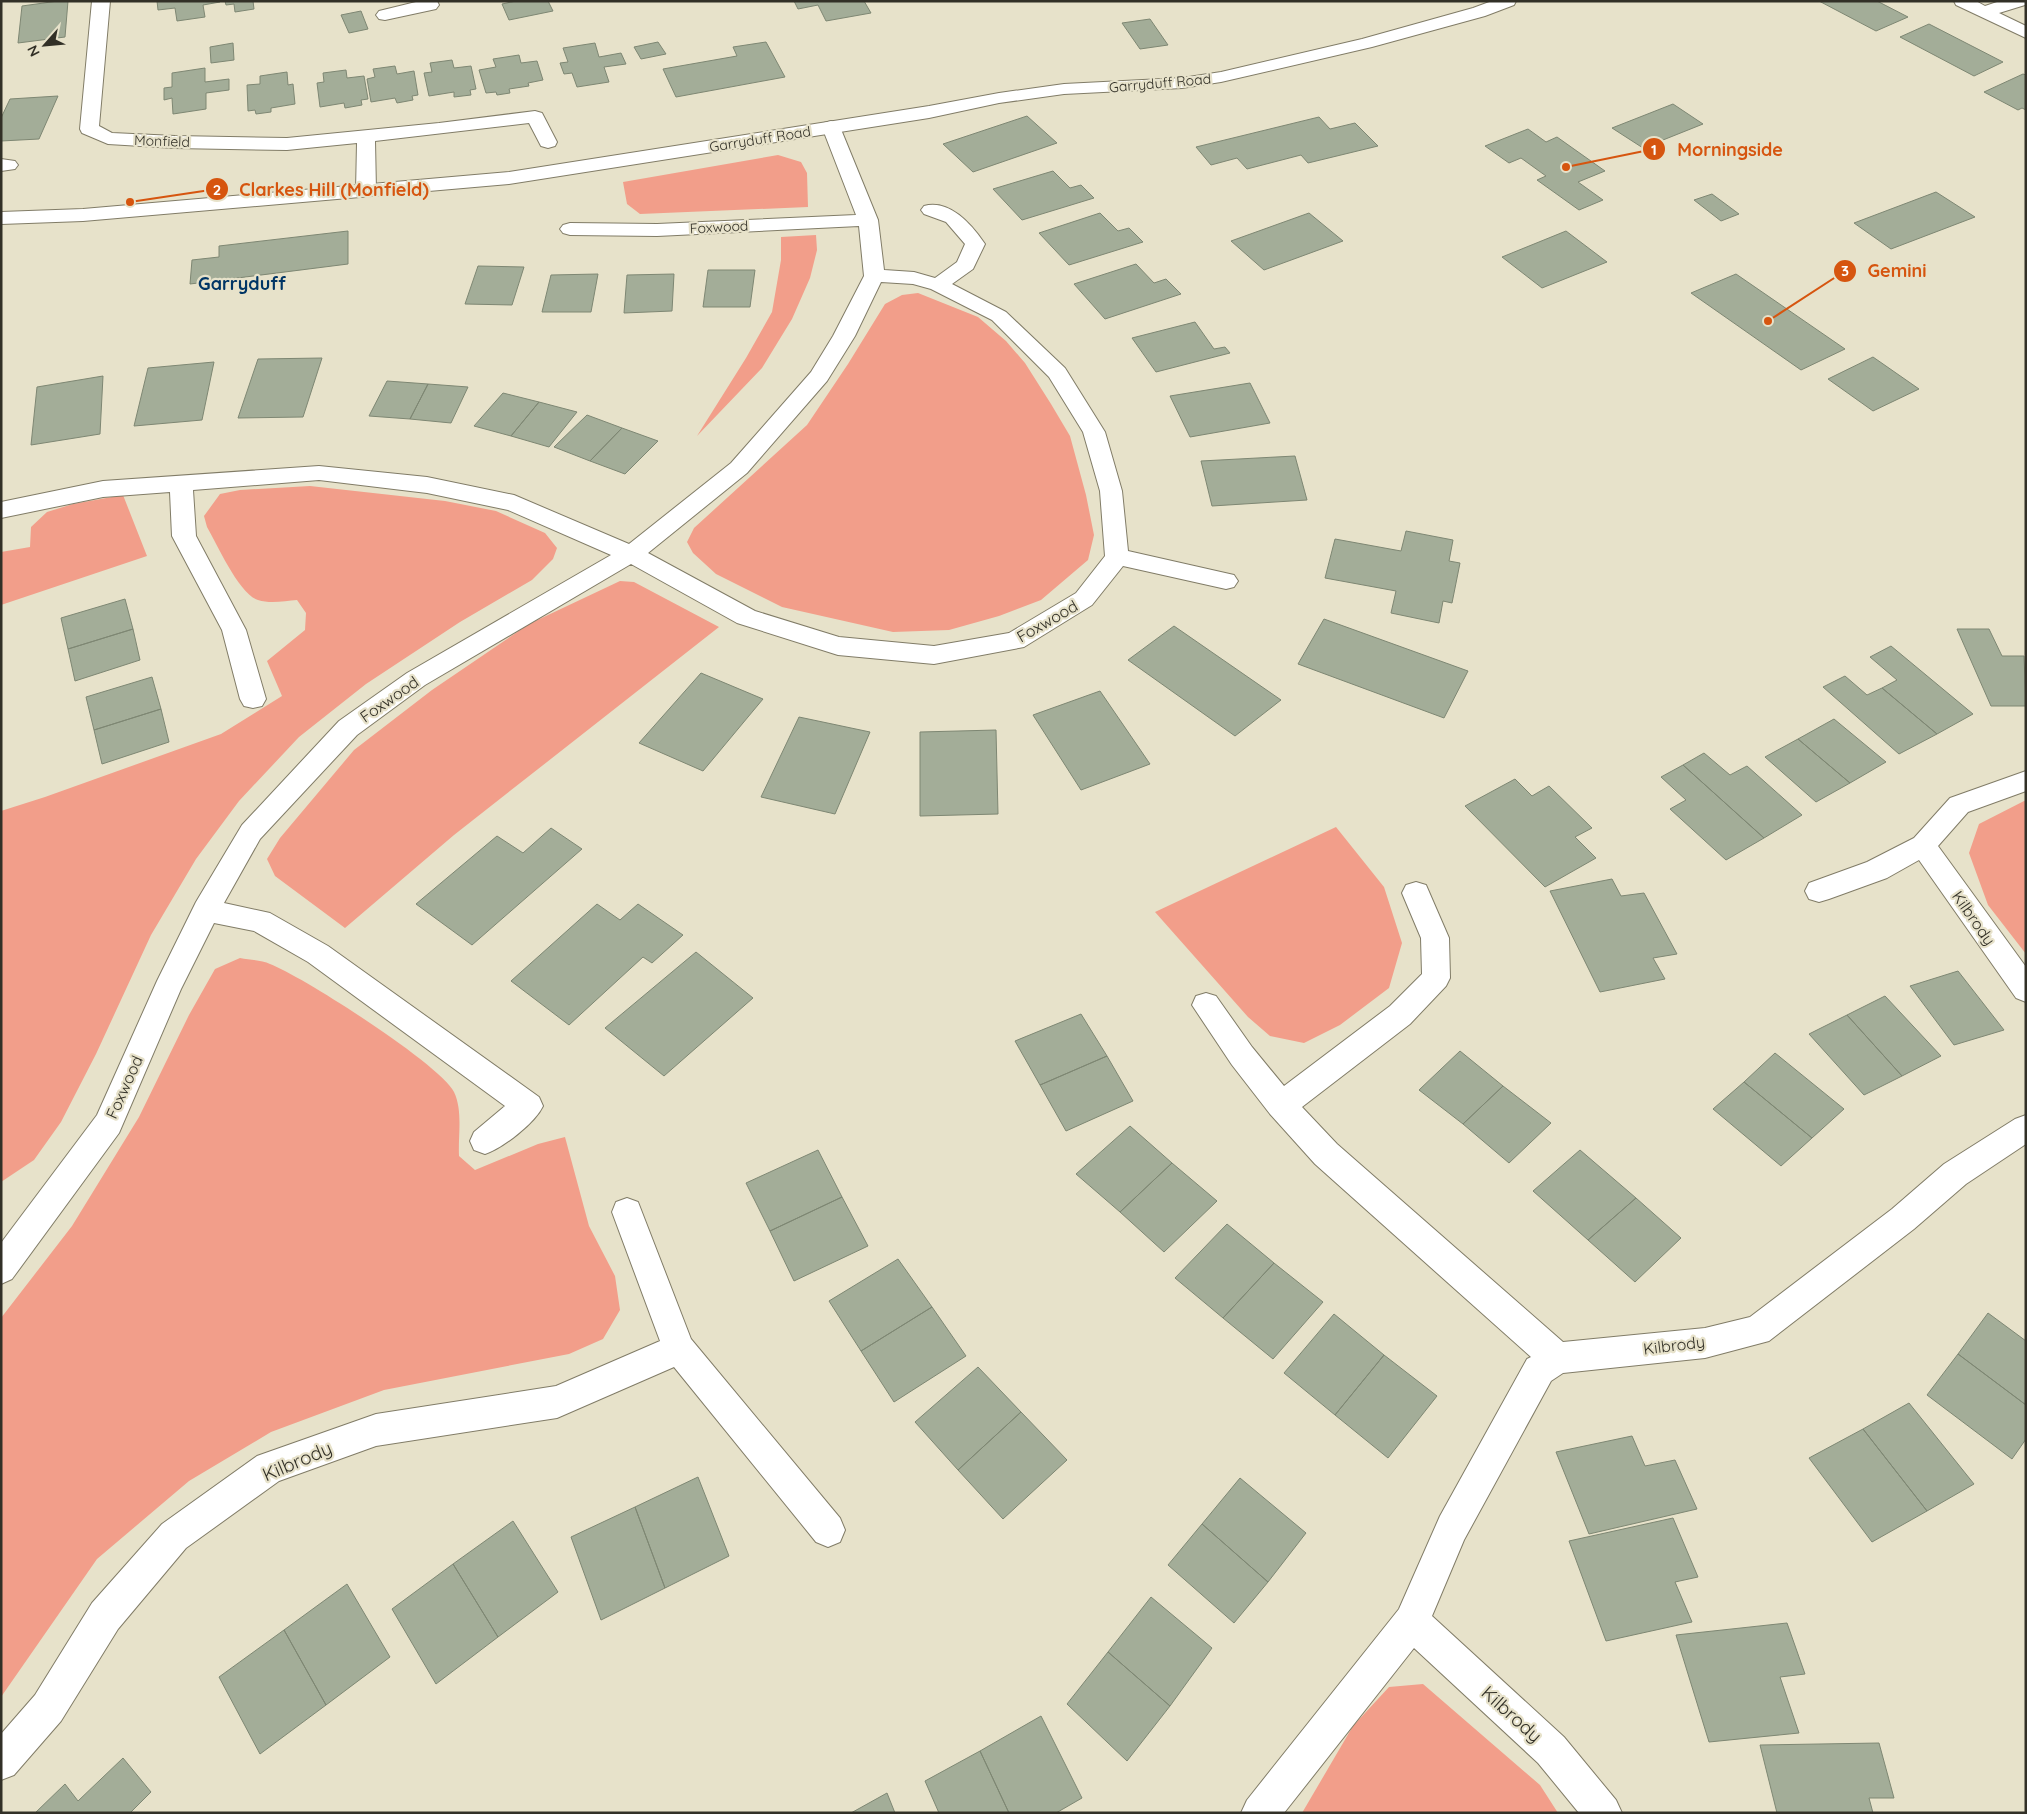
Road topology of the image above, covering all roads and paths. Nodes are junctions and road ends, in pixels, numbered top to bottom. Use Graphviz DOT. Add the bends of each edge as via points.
graph roads {
  1 [pos="101,1"];
  2 [pos="428,1"];
  3 [pos="1508,1"];
  4 [pos="1962,1"];
  5 [pos="2019,1"];
  6 [pos="1984,12"];
  7 [pos="385,15"];
  8 [pos="2026,33"];
  9 [pos="831,127"];
  10 [pos="366,136"];
  11 [pos="548,142"];
  12 [pos="366,191"];
  13 [pos="931,210"];
  14 [pos="1,218"];
  15 [pos="868,220"];
  16 [pos="570,229"];
  17 [pos="874,276"];
  18 [pos="938,285"];
  19 [pos="181,484"];
  20 [pos="1,510"];
  21 [pos="631,554"];
  22 [pos="1117,557"];
  23 [pos="1226,581"];
  24 [pos="253,699"];
  25 [pos="2026,781"];
  26 [pos="1923,845"];
  27 [pos="1819,891"];
  28 [pos="1416,894"];
  29 [pos="206,910"];
  30 [pos="2026,990"];
  31 [pos="1206,1005"];
  32 [pos="1281,1105"];
  33 [pos="2026,1128"];
  34 [pos="485,1141"];
  35 [pos="628,1212"];
  36 [pos="6,1256"];
  37 [pos="679,1349"];
  38 [pos="1558,1358"];
  39 [pos="828,1530"];
  40 [pos="1412,1622"];
  41 [pos="1,1762"];
  42 [pos="1260,1813"];
  43 [pos="1603,1813"];
  1 -- 10 [label="street, Monfield" via="89,129 108,138 175,142 287,144"];
  2 -- 7 [label="street" via="430,5"];
  3 -- 9 [label="street, Garryduff Road" via="1366,43 1221,78 999,98"];
  4 -- 6 [label="street"];
  5 -- 6 [label="street"];
  6 -- 8 [label="street"];
  9 -- 12 [label="street, Garryduff Road" via="509,178"];
  9 -- 15 [label="street"];
  10 -- 11 [label="street, Monfield" via="535,118"];
  10 -- 12 [label="street"];
  12 -- 14 [label="street, Garryduff Road" via="83,215"];
  13 -- 18 [label="street" via="953,218 975,244 966,265"];
  15 -- 16 [label="street, Foxwood" via="657,230"];
  15 -- 17 [label="street"];
  17 -- 18 [label="street" via="914,278"];
  17 -- 21 [label="street, Foxwood" via="844,336 819,376 739,468"];
  18 -- 22 [label="street" via="999,316 1057,373 1094,432 1111,491"];
  19 -- 20 [label="street, Foxwood" via="102,489"];
  19 -- 21 [label="street, Foxwood" via="319,473 427,485 514,503"];
  19 -- 24 [label="street" via="184,536 234,630"];
  21 -- 22 [label="street, Foxwood" via="746,617 838,646 934,655 1015,641 1084,599"];
  21 -- 29 [label="street, Foxwood" via="416,679 348,728 250,832"];
  22 -- 23 [label="street"];
  25 -- 26 [label="street" via="1959,805"];
  26 -- 27 [label="street" via="1877,870"];
  26 -- 30 [label="street, Kilbrody"];
  28 -- 32 [label="street" via="1435,938 1436,978 1400,1015"];
  29 -- 34 [label="street" via="260,921 318,954 528,1106"];
  29 -- 36 [label="street, Foxwood" via="167,989 108,1124"];
  31 -- 32 [label="street"];
  32 -- 38 [label="street" via="1326,1154"];
  33 -- 38 [label="street, Kilbrody" via="1955,1174 1903,1219 1758,1330 1705,1343"];
  35 -- 37 [label="street"];
  37 -- 39 [label="street"];
  37 -- 41 [label="street, Kilbrody" via="557,1402 376,1430 270,1468 174,1536 105,1616 48,1708"];
  38 -- 40 [label="street" via="1540,1370 1452,1528"];
  40 -- 42 [label="street"];
  40 -- 43 [label="street, Kilbrody" via="1551,1750"];
}
